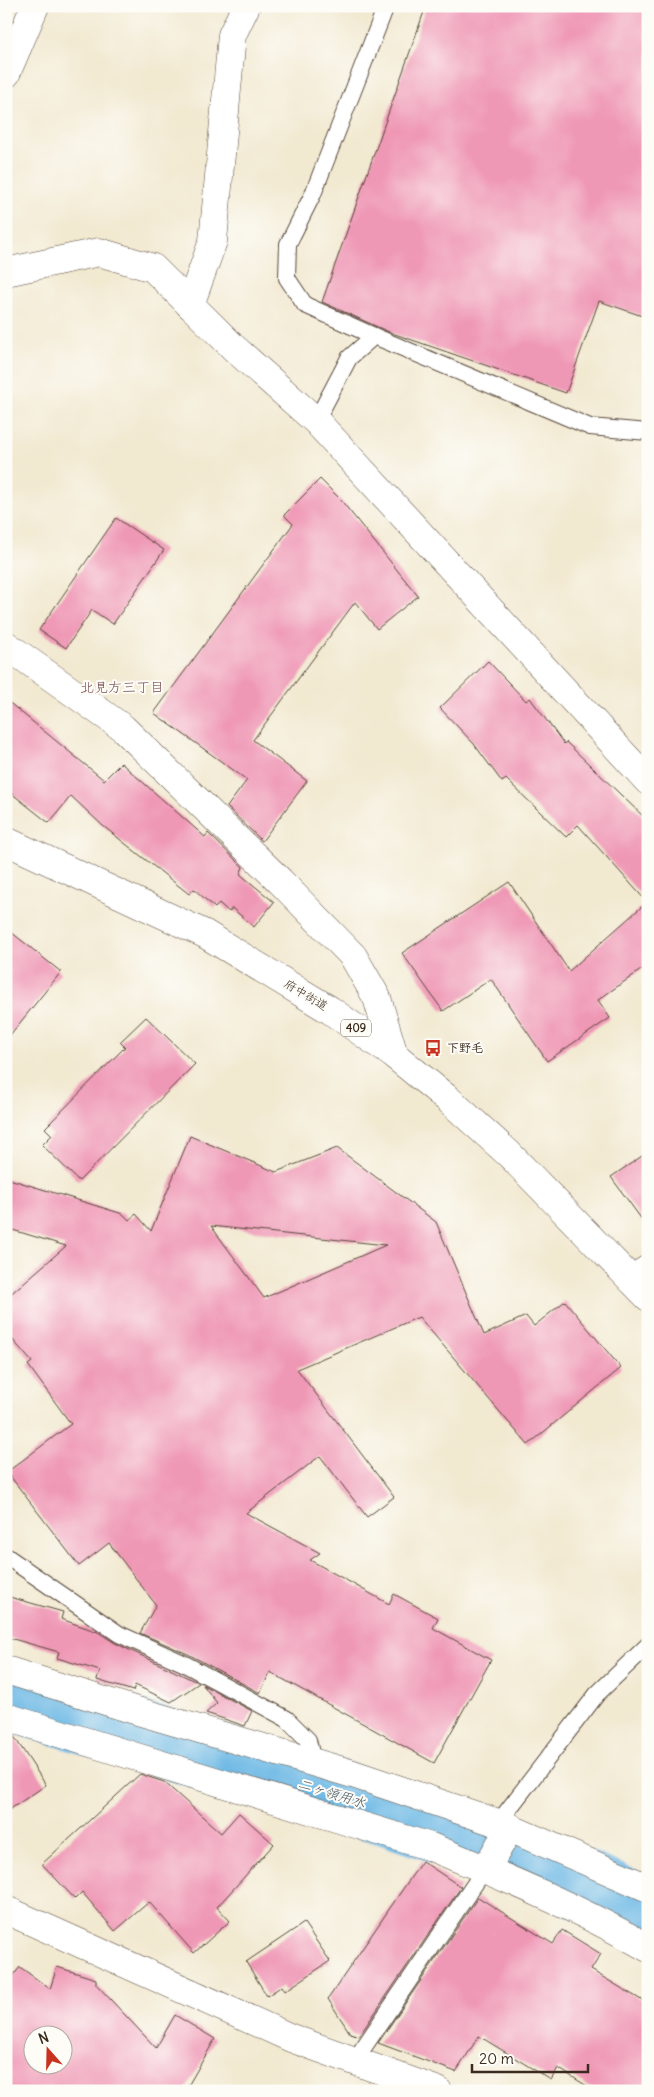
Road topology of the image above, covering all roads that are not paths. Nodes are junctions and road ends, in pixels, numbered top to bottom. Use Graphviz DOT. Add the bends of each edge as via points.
graph roads {
  1 [pos="35,6"];
  2 [pos="246,6"];
  3 [pos="386,6"];
  4 [pos="6,74"];
  5 [pos="6,272"];
  6 [pos="190,305"];
  7 [pos="374,336"];
  8 [pos="316,422"];
  9 [pos="648,432"];
  10 [pos="6,645"];
  11 [pos="648,781"];
  12 [pos="6,841"];
  13 [pos="394,1055"];
  14 [pos="642,1282"];
  15 [pos="6,1556"];
  16 [pos="648,1645"];
  17 [pos="6,1670"];
  18 [pos="6,1717"];
  19 [pos="314,1763"];
  20 [pos="505,1828"];
  21 [pos="488,1866"];
  22 [pos="648,1888"];
  23 [pos="6,1910"];
  24 [pos="648,1948"];
  25 [pos="355,2060"];
  26 [pos="438,2091"];
  1 -- 4 [label="main road"];
  2 -- 6 [label="main road" via="232,35 213,241"];
  3 -- 7 [label="lane" via="313,194 288,244 287,278 305,305"];
  5 -- 6 [label="main road" via="99,252 153,268"];
  6 -- 8 [label="main road"];
  7 -- 8 [label="lane" via="349,358"];
  7 -- 9 [label="lane" via="590,427"];
  8 -- 11 [label="main road"];
  10 -- 13 [label="main road" via="123,728 353,956 377,998"];
  12 -- 13 [label="main road, 府中街道 / 409" via="205,934 330,1010"];
  13 -- 14 [label="main road, 府中街道 / 409" via="509,1154"];
  15 -- 19 [label="lane" via="119,1634 183,1663 287,1719 308,1740"];
  16 -- 20 [label="lane" via="597,1694"];
  17 -- 19 [label="main road"];
  18 -- 21 [label="main road" via="361,1824"];
  19 -- 20 [label="main road"];
  20 -- 21 [label="main road"];
  20 -- 22 [label="main road"];
  21 -- 24 [label="main road"];
  21 -- 25 [label="lane"];
  23 -- 25 [label="main road" via="291,2038"];
  25 -- 26 [label="main road"];
}
